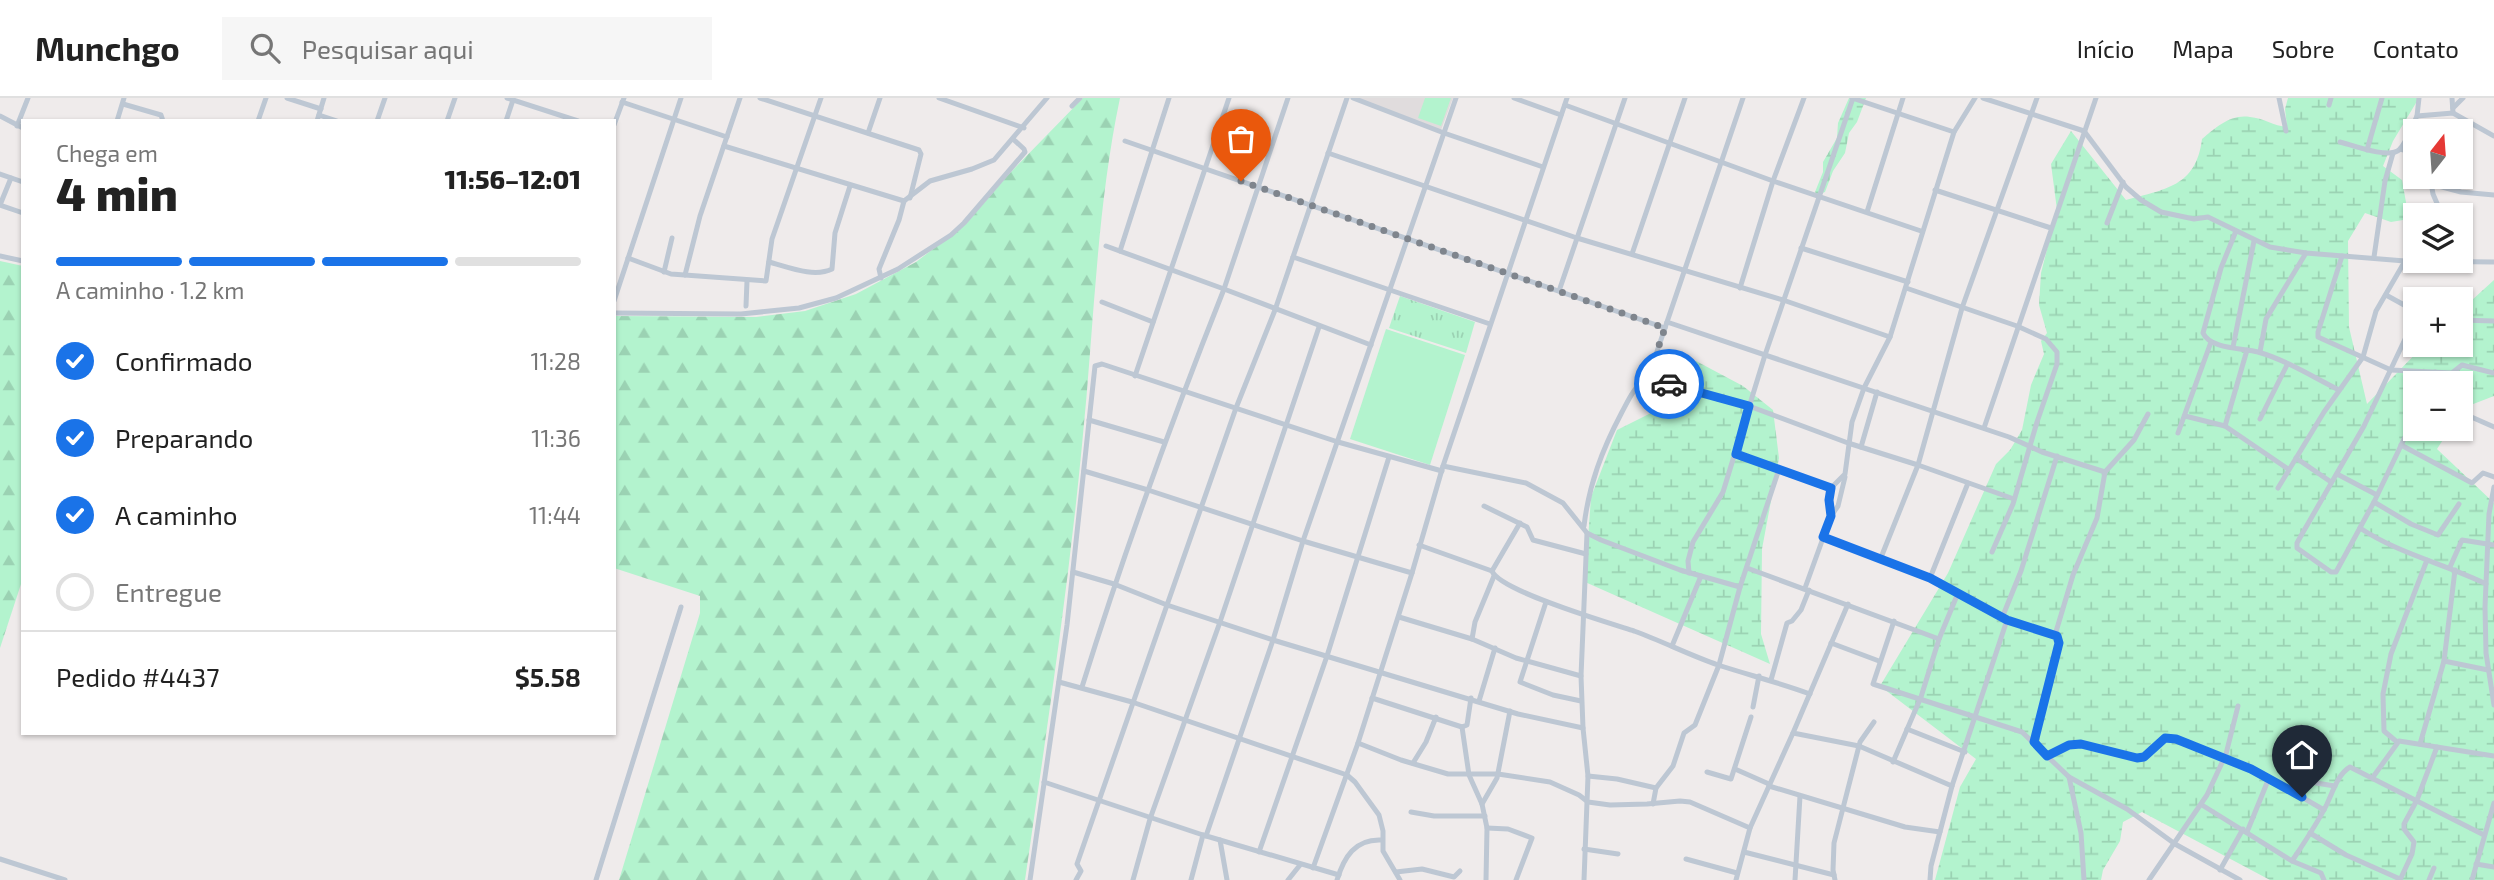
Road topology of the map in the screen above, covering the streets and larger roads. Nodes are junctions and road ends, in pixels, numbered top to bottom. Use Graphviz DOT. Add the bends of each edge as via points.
graph roads {
  1 [pos="28,98"];
  2 [pos="266,98"];
  3 [pos="287,98"];
  4 [pos="324,98"];
  5 [pos="385,98"];
  6 [pos="455,98"];
  7 [pos="539,98"];
  8 [pos="681,98"];
  9 [pos="740,98"];
  10 [pos="760,98"];
  11 [pos="821,98"];
  12 [pos="880,98"];
  13 [pos="939,98"];
  14 [pos="1047,98"];
  15 [pos="1080,98"];
  16 [pos="1170,98"];
  17 [pos="1229,98"];
  18 [pos="1289,98"];
  19 [pos="1347,98"];
  20 [pos="1353,98"];
  21 [pos="1456,98"];
  22 [pos="1514,98"];
  23 [pos="1567,98"];
  24 [pos="1625,98"];
  25 [pos="1685,98"];
  26 [pos="1743,98"];
  27 [pos="1804,98"];
  28 [pos="1853,98"];
  29 [pos="1903,98"];
  30 [pos="1975,98"];
  31 [pos="1983,98"];
  32 [pos="2037,98"];
  33 [pos="2096,98"];
  34 [pos="2279,98"];
  35 [pos="2382,98"];
  36 [pos="2418,98"];
  37 [pos="2452,98"];
  38 [pos="2463,98"];
  39 [pos="510,99"];
  40 [pos="623,100"];
  41 [pos="124,101"];
  42 [pos="1565,105"];
  43 [pos="1072,106"];
  44 [pos="536,107"];
  45 [pos="2453,111"];
  46 [pos="1898,113"];
  47 [pos="2032,113"];
  48 [pos="319,115"];
  49 [pos="1562,115"];
  50 [pos="0,116"];
  51 [pos="814,116"];
  52 [pos="2417,116"];
  53 [pos="22,119"];
  54 [pos="118,119"];
  55 [pos="162,119"];
  56 [pos="259,119"];
  57 [pos="378,119"];
  58 [pos="448,119"];
  59 [pos="506,119"];
  60 [pos="568,119"];
  61 [pos="616,119"];
  62 [pos="674,119"];
  63 [pos="1616,124"];
  64 [pos="20,127"];
  65 [pos="1024,128"];
  66 [pos="2084,131"];
  67 [pos="2286,131"];
  68 [pos="1954,132"];
  69 [pos="867,133"];
  70 [pos="1444,133"];
  71 [pos="2494,136"];
  72 [pos="727,137"];
  73 [pos="1013,139"];
  74 [pos="1125,141"];
  75 [pos="1670,142"];
  76 [pos="2340,142"];
  77 [pos="724,146"];
  78 [pos="2400,149"];
  79 [pos="1152,150"];
  80 [pos="2367,150"];
  81 [pos="2403,150"];
  82 [pos="1328,153"];
  83 [pos="2393,153"];
  84 [pos="1721,162"];
  85 [pos="1543,167"];
  86 [pos="796,169"];
  87 [pos="1205,169"];
  88 [pos="0,174"];
  89 [pos="11,178"];
  90 [pos="21,181"];
  91 [pos="1773,181"];
  92 [pos="2123,182"];
  93 [pos="1426,185"];
  94 [pos="850,186"];
  95 [pos="1258,187"];
  96 [pos="2449,189"];
  97 [pos="1935,190"];
  98 [pos="2494,195"];
  99 [pos="1819,196"];
  100 [pos="907,200"];
  101 [pos="1311,205"];
  102 [pos="1998,211"];
  103 [pos="21,212"];
  104 [pos="1867,212"];
  105 [pos="1525,220"];
  106 [pos="2107,223"];
  107 [pos="2051,228"];
  108 [pos="1921,231"];
  109 [pos="2236,231"];
  110 [pos="673,238"];
  111 [pos="1577,238"];
  112 [pos="1408,239"];
  113 [pos="2254,241"];
  114 [pos="1106,246"];
  115 [pos="1801,248"];
  116 [pos="1120,251"];
  117 [pos="2306,253"];
  118 [pos="1632,254"];
  119 [pos="0,256"];
  120 [pos="2342,256"];
  121 [pos="1293,257"];
  122 [pos="2374,257"];
  123 [pos="628,258"];
  124 [pos="21,261"];
  125 [pos="2403,261"];
  126 [pos="769,262"];
  127 [pos="2473,262"];
  128 [pos="2494,262"];
  129 [pos="2403,265"];
  130 [pos="1172,270"];
  131 [pos="1685,270"];
  132 [pos="664,272"];
  133 [pos="1507,274"];
  134 [pos="685,275"];
  135 [pos="881,278"];
  136 [pos="747,281"];
  137 [pos="1907,285"];
  138 [pos="1740,288"];
  139 [pos="1224,289"];
  140 [pos="1390,290"];
  141 [pos="1559,291"];
  142 [pos="616,295"];
  143 [pos="2386,295"];
  144 [pos="1783,300"];
  145 [pos="1102,302"];
  146 [pos="2403,304"];
  147 [pos="746,306"];
  148 [pos="1962,308"];
  149 [pos="1275,310"];
  150 [pos="616,313"];
  151 [pos="2473,320"];
  152 [pos="2494,321"];
  153 [pos="1153,323"];
  154 [pos="1490,324"];
  155 [pos="1666,325"];
  156 [pos="2017,326"];
  157 [pos="1319,327"];
  158 [pos="1890,337"];
  159 [pos="2211,342"];
  160 [pos="2403,344"];
  161 [pos="1371,345"];
  162 [pos="2233,347"];
  163 [pos="2247,350"];
  164 [pos="2260,352"];
  165 [pos="1765,355"];
  166 [pos="2363,357"];
  167 [pos="2287,365"];
  168 [pos="2391,370"];
  169 [pos="2413,371"];
  170 [pos="2456,371"];
  171 [pos="2494,373"];
  172 [pos="1135,376"];
  173 [pos="1648,377"];
  174 [pos="1864,388"];
  175 [pos="2339,390"];
  176 [pos="1183,392"];
  177 [pos="1877,392"];
  178 [pos="1749,406"];
  179 [pos="1236,408"];
  180 [pos="1932,411"];
  181 [pos="2148,414"];
  182 [pos="2185,416"];
  183 [pos="2473,418"];
  184 [pos="2260,419"];
  185 [pos="1089,420"];
  186 [pos="1285,425"];
  187 [pos="2225,426"];
  188 [pos="2494,427"];
  189 [pos="1984,428"];
  190 [pos="2178,433"];
  191 [pos="2403,441"];
  192 [pos="1164,442"];
  193 [pos="1338,442"];
  194 [pos="1849,443"];
  195 [pos="2401,445"];
  196 [pos="2029,446"];
  197 [pos="1861,447"];
  198 [pos="1736,454"];
  199 [pos="2057,456"];
  200 [pos="1389,457"];
  201 [pos="2296,458"];
  202 [pos="1918,466"];
  203 [pos="1442,468"];
  204 [pos="1779,469"];
  205 [pos="2288,469"];
  206 [pos="1084,471"];
  207 [pos="2105,472"];
  208 [pos="1845,474"];
  209 [pos="2337,474"];
  210 [pos="2494,477"];
  211 [pos="2331,482"];
  212 [pos="1968,483"];
  213 [pos="2494,487"];
  214 [pos="1831,488"];
  215 [pos="2278,488"];
  216 [pos="1148,489"];
  217 [pos="2378,495"];
  218 [pos="2014,499"];
  219 [pos="2374,502"];
  220 [pos="2459,504"];
  221 [pos="1485,506"];
  222 [pos="1202,508"];
  223 [pos="1831,516"];
  224 [pos="1520,523"];
  225 [pos="1252,525"];
  226 [pos="2360,528"];
  227 [pos="1585,530"];
  228 [pos="1823,537"];
  229 [pos="1303,541"];
  230 [pos="1419,545"];
  231 [pos="2491,545"];
  232 [pos="1992,552"];
  233 [pos="1586,554"];
  234 [pos="1358,557"];
  235 [pos="1880,560"];
  236 [pos="2427,560"];
  237 [pos="1688,561"];
  238 [pos="1747,568"];
  239 [pos="2452,568"];
  240 [pos="1680,570"];
  241 [pos="1073,572"];
  242 [pos="1412,573"];
  243 [pos="1689,573"];
  244 [pos="1493,574"];
  245 [pos="1700,576"];
  246 [pos="1930,578"];
  247 [pos="1114,584"];
  248 [pos="2486,584"];
  249 [pos="1741,587"];
  250 [pos="1807,589"];
  251 [pos="1958,593"];
  252 [pos="1546,602"];
  253 [pos="1848,604"];
  254 [pos="1167,605"];
  255 [pos="681,607"];
  256 [pos="2486,612"];
  257 [pos="1585,615"];
  258 [pos="2494,615"];
  259 [pos="1399,617"];
  260 [pos="2005,619"];
  261 [pos="1894,621"];
  262 [pos="1220,622"];
  263 [pos="2055,635"];
  264 [pos="1472,639"];
  265 [pos="1939,639"];
  266 [pos="1273,640"];
  267 [pos="1831,643"];
  268 [pos="1672,646"];
  269 [pos="1495,648"];
  270 [pos="1326,656"];
  271 [pos="1526,660"];
  272 [pos="1879,661"];
  273 [pos="2444,661"];
  274 [pos="1719,665"];
  275 [pos="2488,670"];
  276 [pos="1381,672"];
  277 [pos="1581,676"];
  278 [pos="1759,676"];
  279 [pos="1771,680"];
  280 [pos="1059,682"];
  281 [pos="1082,687"];
  282 [pos="1810,694"];
  283 [pos="1373,698"];
  284 [pos="1471,698"];
  285 [pos="1921,698"];
  286 [pos="2494,699"];
  287 [pos="1479,701"];
  288 [pos="1581,701"];
  289 [pos="1132,702"];
  290 [pos="2494,705"];
  291 [pos="2238,706"];
  292 [pos="1753,707"];
  293 [pos="1510,711"];
  294 [pos="1436,717"];
  295 [pos="1751,717"];
  296 [pos="1977,717"];
  297 [pos="1185,720"];
  298 [pos="1874,722"];
  299 [pos="1462,727"];
  300 [pos="1583,728"];
  301 [pos="1907,729"];
  302 [pos="1793,733"];
  303 [pos="1239,738"];
  304 [pos="2034,742"];
  305 [pos="2397,742"];
  306 [pos="1358,743"];
  307 [pos="2420,744"];
  308 [pos="1859,746"];
  309 [pos="2437,747"];
  310 [pos="1965,752"];
  311 [pos="1292,756"];
  312 [pos="2047,756"];
  313 [pos="2494,756"];
  314 [pos="2224,758"];
  315 [pos="1893,762"];
  316 [pos="1413,763"];
  317 [pos="2278,767"];
  318 [pos="1735,769"];
  319 [pos="1707,772"];
  320 [pos="1498,774"];
  321 [pos="1347,775"];
  322 [pos="1469,775"];
  323 [pos="1588,776"];
  324 [pos="2069,777"];
  325 [pos="2373,777"];
  326 [pos="2269,778"];
  327 [pos="1044,782"];
  328 [pos="1769,785"];
  329 [pos="1952,786"];
  330 [pos="2335,786"];
  331 [pos="1656,788"];
  332 [pos="1801,796"];
  333 [pos="1099,800"];
  334 [pos="2417,800"];
  335 [pos="1588,802"];
  336 [pos="2494,803"];
  337 [pos="1482,804"];
  338 [pos="1653,804"];
  339 [pos="2202,805"];
  340 [pos="1844,809"];
  341 [pos="2324,810"];
  342 [pos="1411,812"];
  343 [pos="1485,816"];
  344 [pos="1150,819"];
  345 [pos="1487,828"];
  346 [pos="1750,828"];
  347 [pos="2245,831"];
  348 [pos="1940,832"];
  349 [pos="2310,833"];
  350 [pos="2484,835"];
  351 [pos="1205,836"];
  352 [pos="1381,840"];
  353 [pos="1220,841"];
  354 [pos="2175,844"];
  355 [pos="1584,849"];
  356 [pos="1259,852"];
  357 [pos="1744,852"];
  358 [pos="1619,854"];
  359 [pos="0,859"];
  360 [pos="1686,859"];
  361 [pos="2292,861"];
  362 [pos="1795,864"];
  363 [pos="2476,864"];
  364 [pos="1300,865"];
  365 [pos="2494,867"];
  366 [pos="1313,868"];
  367 [pos="2434,868"];
  368 [pos="1460,871"];
  369 [pos="1396,872"];
  370 [pos="1737,873"];
  371 [pos="2223,875"];
  372 [pos="1338,878"];
  373 [pos="1835,878"];
  374 [pos="65,880"];
  375 [pos="596,880"];
  376 [pos="1030,880"];
  377 [pos="1076,880"];
  378 [pos="1133,880"];
  379 [pos="1191,880"];
  380 [pos="1227,880"];
  381 [pos="1288,880"];
  382 [pos="1400,880"];
  383 [pos="1486,880"];
  384 [pos="1516,880"];
  385 [pos="1584,880"];
  386 [pos="1736,880"];
  387 [pos="1795,880"];
  388 [pos="1930,880"];
  389 [pos="2084,880"];
  390 [pos="2149,880"];
  391 [pos="2240,880"];
  392 [pos="2324,880"];
  393 [pos="2401,880"];
  394 [pos="2429,880"];
  395 [pos="2472,880"];
  1 -- 53 [label="street"];
  2 -- 56 [label="street"];
  3 -- 48 [label="street"];
  4 -- 48 [label="street"];
  5 -- 57 [label="street"];
  6 -- 58 [label="street"];
  7 -- 44 [label="street"];
  8 -- 62 [label="street"];
  9 -- 72 [label="street"];
  10 -- 51 [label="street"];
  11 -- 51 [label="street"];
  12 -- 69 [label="street"];
  13 -- 65 [label="street"];
  14 -- 65 [label="street"];
  15 -- 43 [label="street"];
  16 -- 79 [label="street"];
  17 -- 87 [label="street"];
  18 -- 95 [label="street"];
  19 -- 82 [label="street"];
  20 -- 70 [label="street"];
  21 -- 70 [label="street"];
  22 -- 49 [label="street"];
  23 -- 42 [label="street"];
  24 -- 63 [label="street"];
  25 -- 75 [label="street"];
  26 -- 84 [label="street"];
  27 -- 91 [label="street"];
  28 -- 46 [label="street"];
  28 -- 99 [label="street"];
  29 -- 46 [label="street"];
  30 -- 68 [label="street"];
  31 -- 47 [label="street"];
  32 -- 47 [label="street"];
  33 -- 66 [label="street"];
  34 -- 67 [label="street"];
  35 -- 80 [label="street"];
  36 -- 52 [label="street"];
  37 -- 45 [label="street"];
  38 -- 45 [label="street"];
  39 -- 44 [label="street"];
  39 -- 59 [label="street"];
  40 -- 61 [label="street"];
  40 -- 62 [label="street"];
  41 -- 54 [label="street"];
  41 -- 55 [label="street" via="161,114"];
  42 -- 49 [label="street"];
  42 -- 63 [label="street"];
  44 -- 60 [label="street"];
  45 -- 52 [label="street"];
  45 -- 71 [label="street"];
  46 -- 68 [label="street"];
  46 -- 104 [label="street"];
  47 -- 66 [label="street"];
  47 -- 102 [label="street"];
  49 -- 85 [label="street"];
  50 -- 64 [label="street"];
  51 -- 69 [label="street"];
  51 -- 86 [label="street"];
  52 -- 78 [label="street"];
  62 -- 72 [label="street"];
  62 -- 123 [label="street"];
  63 -- 75 [label="street"];
  63 -- 111 [label="street"];
  65 -- 73 [label="street"];
  66 -- 92 [label="street"];
  66 -- 107 [label="street"];
  68 -- 97 [label="street"];
  69 -- 100 [label="street" via="919,150"];
  70 -- 85 [label="street"];
  70 -- 93 [label="street"];
  72 -- 77 [label="street"];
  73 -- 100 [label="street" via="989,163 930,181"];
  73 -- 135 [label="street" via="1025,152 964,223"];
  74 -- 79 [label="street"];
  75 -- 84 [label="street"];
  75 -- 118 [label="street"];
  76 -- 80 [label="street"];
  77 -- 86 [label="street"];
  77 -- 134 [label="street"];
  78 -- 81 [label="street"];
  78 -- 83 [label="street"];
  79 -- 87 [label="street"];
  79 -- 116 [label="street"];
  80 -- 83 [label="street"];
  82 -- 93 [label="street"];
  82 -- 101 [label="street"];
  83 -- 122 [label="street"];
  84 -- 91 [label="street"];
  84 -- 131 [label="street"];
  85 -- 105 [label="street"];
  86 -- 94 [label="street"];
  86 -- 126 [label="street" via="772,239"];
  87 -- 95 [label="street"];
  87 -- 130 [label="street"];
  88 -- 89 [label="street"];
  89 -- 90 [label="street"];
  89 -- 103 [label="street" via="0,205"];
  91 -- 99 [label="street"];
  91 -- 138 [label="street"];
  92 -- 106 [label="street"];
  92 -- 109 [label="street" via="2161,212 2208,217"];
  93 -- 105 [label="street"];
  93 -- 112 [label="street"];
  94 -- 100 [label="street"];
  94 -- 126 [label="street" via="835,233 832,269 824,273"];
  95 -- 101 [label="street"];
  95 -- 139 [label="street"];
  96 -- 98 [label="street"];
  97 -- 102 [label="street"];
  97 -- 108 [label="street"];
  99 -- 104 [label="street"];
  99 -- 115 [label="street"];
  100 -- 135 [label="street" via="879,269"];
  101 -- 112 [label="street"];
  101 -- 121 [label="street"];
  102 -- 107 [label="street"];
  102 -- 148 [label="street"];
  104 -- 108 [label="street"];
  105 -- 111 [label="street"];
  105 -- 133 [label="street"];
  107 -- 156 [label="street"];
  108 -- 137 [label="street"];
  109 -- 113 [label="street"];
  109 -- 159 [label="street" via="2203,333"];
  110 -- 132 [label="street"];
  111 -- 118 [label="street"];
  111 -- 141 [label="street"];
  112 -- 133 [label="street"];
  112 -- 140 [label="street"];
  113 -- 117 [label="street"];
  113 -- 162 [label="street"];
  114 -- 116 [label="street"];
  115 -- 137 [label="street"];
  115 -- 144 [label="street"];
  116 -- 130 [label="street"];
  117 -- 120 [label="street"];
  117 -- 164 [label="street" via="2266,319"];
  118 -- 131 [label="street"];
  119 -- 124 [label="street"];
  120 -- 122 [label="street"];
  120 -- 166 [label="street" via="2317,335"];
  121 -- 140 [label="street"];
  121 -- 149 [label="street"];
  122 -- 125 [label="street"];
  123 -- 132 [label="street"];
  123 -- 142 [label="street"];
  126 -- 136 [label="street" via="766,281"];
  127 -- 128 [label="street"];
  129 -- 143 [label="street"];
  130 -- 139 [label="street"];
  130 -- 153 [label="street"];
  131 -- 138 [label="street"];
  131 -- 155 [label="street"];
  132 -- 134 [label="street"];
  133 -- 141 [label="street"];
  133 -- 154 [label="street"];
  134 -- 136 [label="street"];
  135 -- 150 [label="street" via="799,308 730,314"];
  136 -- 147 [label="street"];
  137 -- 148 [label="street"];
  137 -- 158 [label="street"];
  138 -- 144 [label="street"];
  139 -- 149 [label="street"];
  139 -- 176 [label="street"];
  140 -- 154 [label="street"];
  140 -- 161 [label="street"];
  141 -- 155 [label="street"];
  143 -- 146 [label="street"];
  143 -- 166 [label="street" via="2373,318"];
  144 -- 158 [label="street"];
  144 -- 165 [label="street"];
  145 -- 153 [label="street"];
  148 -- 156 [label="street"];
  148 -- 180 [label="street"];
  149 -- 157 [label="street"];
  149 -- 179 [label="street"];
  151 -- 152 [label="street"];
  153 -- 172 [label="street"];
  154 -- 203 [label="street"];
  155 -- 165 [label="street"];
  155 -- 173 [label="street"];
  156 -- 189 [label="street"];
  156 -- 196 [label="street" via="2046,339 2057,352"];
  157 -- 161 [label="street"];
  157 -- 186 [label="street"];
  158 -- 174 [label="street"];
  159 -- 162 [label="street"];
  159 -- 182 [label="street"];
  160 -- 168 [label="street"];
  161 -- 193 [label="street"];
  162 -- 163 [label="street"];
  163 -- 164 [label="street"];
  163 -- 187 [label="street"];
  164 -- 167 [label="street"];
  165 -- 174 [label="street"];
  165 -- 178 [label="street"];
  166 -- 168 [label="street"];
  166 -- 175 [label="street"];
  167 -- 175 [label="street"];
  167 -- 184 [label="street"];
  168 -- 169 [label="street"];
  168 -- 209 [label="street"];
  170 -- 171 [label="street" via="2462,365"];
  172 -- 176 [label="street"];
  172 -- 185 [label="street" via="1102,364 1095,366"];
  173 -- 178 [label="street"];
  173 -- 227 [label="street" via="1638,384 1604,447 1587,499"];
  174 -- 177 [label="street"];
  174 -- 194 [label="street"];
  175 -- 201 [label="street"];
  176 -- 179 [label="street"];
  176 -- 192 [label="street"];
  177 -- 180 [label="street"];
  177 -- 197 [label="street"];
  178 -- 194 [label="street"];
  178 -- 198 [label="street"];
  179 -- 186 [label="street"];
  179 -- 222 [label="street"];
  180 -- 189 [label="street"];
  180 -- 202 [label="street"];
  181 -- 207 [label="street" via="2134,440"];
  182 -- 187 [label="street"];
  182 -- 190 [label="street"];
  183 -- 188 [label="street"];
  185 -- 192 [label="street"];
  185 -- 206 [label="street"];
  186 -- 193 [label="street"];
  186 -- 225 [label="street"];
  187 -- 205 [label="street"];
  189 -- 196 [label="street"];
  191 -- 195 [label="street"];
  192 -- 216 [label="street"];
  193 -- 200 [label="street"];
  193 -- 229 [label="street"];
  194 -- 197 [label="street"];
  194 -- 208 [label="street"];
  195 -- 210 [label="street" via="2472,483 2483,473"];
  195 -- 217 [label="street"];
  196 -- 199 [label="street"];
  196 -- 218 [label="street"];
  197 -- 202 [label="street"];
  198 -- 204 [label="street"];
  198 -- 237 [label="street" via="1723,492 1696,534"];
  199 -- 207 [label="street"];
  199 -- 260 [label="street"];
  200 -- 203 [label="street"];
  200 -- 234 [label="street"];
  201 -- 205 [label="street"];
  201 -- 211 [label="street"];
  202 -- 212 [label="street"];
  202 -- 235 [label="street"];
  203 -- 227 [label="street" via="1526,483 1563,503"];
  203 -- 230 [label="street"];
  204 -- 214 [label="street"];
  204 -- 238 [label="street"];
  205 -- 215 [label="street"];
  206 -- 216 [label="street"];
  206 -- 241 [label="street"];
  207 -- 263 [label="street" via="2096,518"];
  208 -- 214 [label="street"];
  208 -- 223 [label="street"];
  209 -- 211 [label="street"];
  209 -- 217 [label="street"];
  211 -- 226 [label="street" via="2297,548 2334,573"];
  212 -- 218 [label="street"];
  212 -- 246 [label="street"];
  213 -- 231 [label="street" via="2489,514"];
  214 -- 223 [label="street"];
  216 -- 222 [label="street"];
  216 -- 247 [label="street"];
  217 -- 219 [label="street"];
  218 -- 232 [label="street"];
  219 -- 220 [label="street" via="2438,535"];
  219 -- 226 [label="street"];
  221 -- 224 [label="street"];
  222 -- 225 [label="street"];
  222 -- 254 [label="street"];
  223 -- 228 [label="street"];
  224 -- 233 [label="street" via="1533,540"];
  224 -- 244 [label="street"];
  225 -- 229 [label="street"];
  225 -- 262 [label="street"];
  226 -- 236 [label="street"];
  227 -- 233 [label="street"];
  227 -- 240 [label="street"];
  228 -- 235 [label="street"];
  228 -- 250 [label="street"];
  229 -- 234 [label="street"];
  229 -- 266 [label="street"];
  230 -- 242 [label="street"];
  230 -- 244 [label="street"];
  231 -- 239 [label="street" via="2462,540"];
  231 -- 248 [label="street"];
  233 -- 257 [label="street"];
  234 -- 242 [label="street"];
  234 -- 270 [label="street"];
  235 -- 246 [label="street"];
  236 -- 239 [label="street"];
  236 -- 305 [label="street" via="2391,654 2383,694 2384,731"];
  237 -- 240 [label="street"];
  237 -- 243 [label="street"];
  238 -- 249 [label="street"];
  238 -- 250 [label="street"];
  239 -- 248 [label="street"];
  239 -- 273 [label="street"];
  240 -- 243 [label="street"];
  241 -- 247 [label="street"];
  241 -- 280 [label="street"];
  242 -- 259 [label="street"];
  243 -- 245 [label="street"];
  244 -- 252 [label="street"];
  244 -- 264 [label="street"];
  245 -- 249 [label="street"];
  245 -- 268 [label="street"];
  246 -- 251 [label="street"];
  247 -- 254 [label="street"];
  247 -- 281 [label="street"];
  248 -- 256 [label="street"];
  249 -- 274 [label="street"];
  250 -- 253 [label="street"];
  250 -- 279 [label="street" via="1801,610 1787,623"];
  251 -- 260 [label="street"];
  251 -- 265 [label="street"];
  252 -- 257 [label="street"];
  252 -- 271 [label="street"];
  253 -- 261 [label="street"];
  253 -- 267 [label="street"];
  254 -- 262 [label="street"];
  254 -- 289 [label="street"];
  255 -- 375 [label="street"];
  256 -- 258 [label="street"];
  256 -- 275 [label="street"];
  257 -- 268 [label="street"];
  257 -- 277 [label="street"];
  259 -- 264 [label="street"];
  259 -- 276 [label="street"];
  260 -- 263 [label="street"];
  260 -- 296 [label="street"];
  261 -- 265 [label="street"];
  261 -- 272 [label="street"];
  262 -- 266 [label="street"];
  262 -- 297 [label="street"];
  263 -- 304 [label="street" via="2059,643"];
  264 -- 269 [label="street"];
  265 -- 285 [label="street"];
  266 -- 270 [label="street"];
  266 -- 303 [label="street"];
  267 -- 272 [label="street"];
  267 -- 282 [label="street"];
  268 -- 274 [label="street"];
  269 -- 271 [label="street"];
  269 -- 287 [label="street"];
  270 -- 276 [label="street"];
  270 -- 311 [label="street"];
  271 -- 277 [label="street"];
  271 -- 288 [label="street" via="1521,683"];
  272 -- 285 [label="street" via="1873,684"];
  273 -- 275 [label="street"];
  273 -- 307 [label="street"];
  274 -- 278 [label="street"];
  274 -- 331 [label="street" via="1695,725 1684,733 1673,766"];
  275 -- 286 [label="street"];
  276 -- 283 [label="street"];
  276 -- 284 [label="street"];
  277 -- 288 [label="street"];
  278 -- 279 [label="street"];
  278 -- 292 [label="street"];
  279 -- 282 [label="street"];
  280 -- 281 [label="street"];
  280 -- 327 [label="street"];
  281 -- 289 [label="street"];
  282 -- 302 [label="street"];
  283 -- 294 [label="street"];
  283 -- 306 [label="street"];
  284 -- 287 [label="street"];
  284 -- 299 [label="street" via="1468,725"];
  285 -- 296 [label="street"];
  285 -- 301 [label="street"];
  286 -- 290 [label="street"];
  287 -- 293 [label="street"];
  288 -- 300 [label="street"];
  289 -- 297 [label="street"];
  289 -- 333 [label="street"];
  291 -- 314 [label="street"];
  293 -- 300 [label="street"];
  293 -- 320 [label="street"];
  294 -- 299 [label="street"];
  294 -- 316 [label="street"];
  295 -- 318 [label="street"];
  296 -- 304 [label="street" via="2015,728"];
  296 -- 310 [label="street"];
  297 -- 303 [label="street"];
  297 -- 344 [label="street"];
  298 -- 308 [label="street"];
  299 -- 322 [label="street"];
  300 -- 323 [label="street"];
  301 -- 310 [label="street"];
  301 -- 315 [label="street"];
  302 -- 308 [label="street"];
  302 -- 328 [label="street"];
  303 -- 311 [label="street"];
  303 -- 351 [label="street"];
  304 -- 312 [label="street"];
  305 -- 307 [label="street"];
  305 -- 325 [label="street"];
  306 -- 316 [label="street"];
  306 -- 321 [label="street"];
  307 -- 309 [label="street"];
  308 -- 315 [label="street"];
  308 -- 340 [label="street"];
  309 -- 313 [label="street"];
  309 -- 334 [label="street"];
  310 -- 329 [label="street"];
  311 -- 321 [label="street"];
  311 -- 356 [label="street"];
  312 -- 314 [label="street" via="2081,744 2144,757 2165,738"];
  312 -- 324 [label="street"];
  314 -- 326 [label="street"];
  314 -- 339 [label="street"];
  315 -- 329 [label="street"];
  316 -- 322 [label="street"];
  317 -- 330 [label="street"];
  318 -- 319 [label="street" via="1731,779"];
  318 -- 328 [label="street"];
  320 -- 322 [label="street"];
  320 -- 335 [label="street" via="1558,784"];
  320 -- 337 [label="street"];
  321 -- 352 [label="street" via="1380,815"];
  321 -- 366 [label="street"];
  322 -- 337 [label="street"];
  323 -- 331 [label="street"];
  323 -- 335 [label="street"];
  324 -- 354 [label="street" via="2127,808"];
  324 -- 389 [label="street" via="2081,833"];
  325 -- 330 [label="street" via="2350,766"];
  325 -- 334 [label="street"];
  326 -- 341 [label="street"];
  326 -- 347 [label="street"];
  327 -- 333 [label="street"];
  327 -- 376 [label="street"];
  328 -- 332 [label="street"];
  328 -- 346 [label="street"];
  329 -- 348 [label="street"];
  330 -- 341 [label="street"];
  331 -- 338 [label="street"];
  332 -- 340 [label="street"];
  332 -- 362 [label="street"];
  333 -- 344 [label="street"];
  333 -- 377 [label="street"];
  334 -- 350 [label="street"];
  334 -- 393 [label="street" via="2404,824 2414,842"];
  335 -- 338 [label="street"];
  335 -- 355 [label="street"];
  336 -- 350 [label="street"];
  337 -- 343 [label="street"];
  338 -- 346 [label="street" via="1690,802"];
  339 -- 347 [label="street"];
  339 -- 354 [label="street"];
  340 -- 348 [label="street" via="1905,828"];
  340 -- 373 [label="street" via="1834,843"];
  341 -- 349 [label="street"];
  342 -- 343 [label="street"];
  343 -- 345 [label="street"];
  344 -- 351 [label="street"];
  344 -- 378 [label="street"];
  345 -- 383 [label="street"];
  345 -- 384 [label="street" via="1508,829 1532,838"];
  346 -- 357 [label="street"];
  347 -- 361 [label="street"];
  347 -- 371 [label="street"];
  348 -- 388 [label="street"];
  349 -- 361 [label="street"];
  349 -- 393 [label="street"];
  350 -- 363 [label="street"];
  351 -- 353 [label="street"];
  351 -- 379 [label="street"];
  352 -- 369 [label="street" via="1386,859"];
  352 -- 372 [label="street" via="1355,847"];
  353 -- 356 [label="street"];
  353 -- 380 [label="street"];
  354 -- 371 [label="street"];
  354 -- 390 [label="street"];
  355 -- 358 [label="street"];
  355 -- 385 [label="street"];
  356 -- 364 [label="street"];
  357 -- 362 [label="street"];
  357 -- 370 [label="street"];
  359 -- 374 [label="street"];
  360 -- 370 [label="street"];
  361 -- 392 [label="street" via="2321,873"];
  362 -- 373 [label="street"];
  362 -- 387 [label="street"];
  363 -- 365 [label="street"];
  363 -- 395 [label="street"];
  364 -- 366 [label="street"];
  364 -- 381 [label="street"];
  366 -- 372 [label="street"];
  367 -- 394 [label="street"];
  368 -- 369 [label="street" via="1454,877 1422,869"];
  369 -- 382 [label="street"];
  370 -- 386 [label="street"];
  371 -- 391 [label="street"];
}
